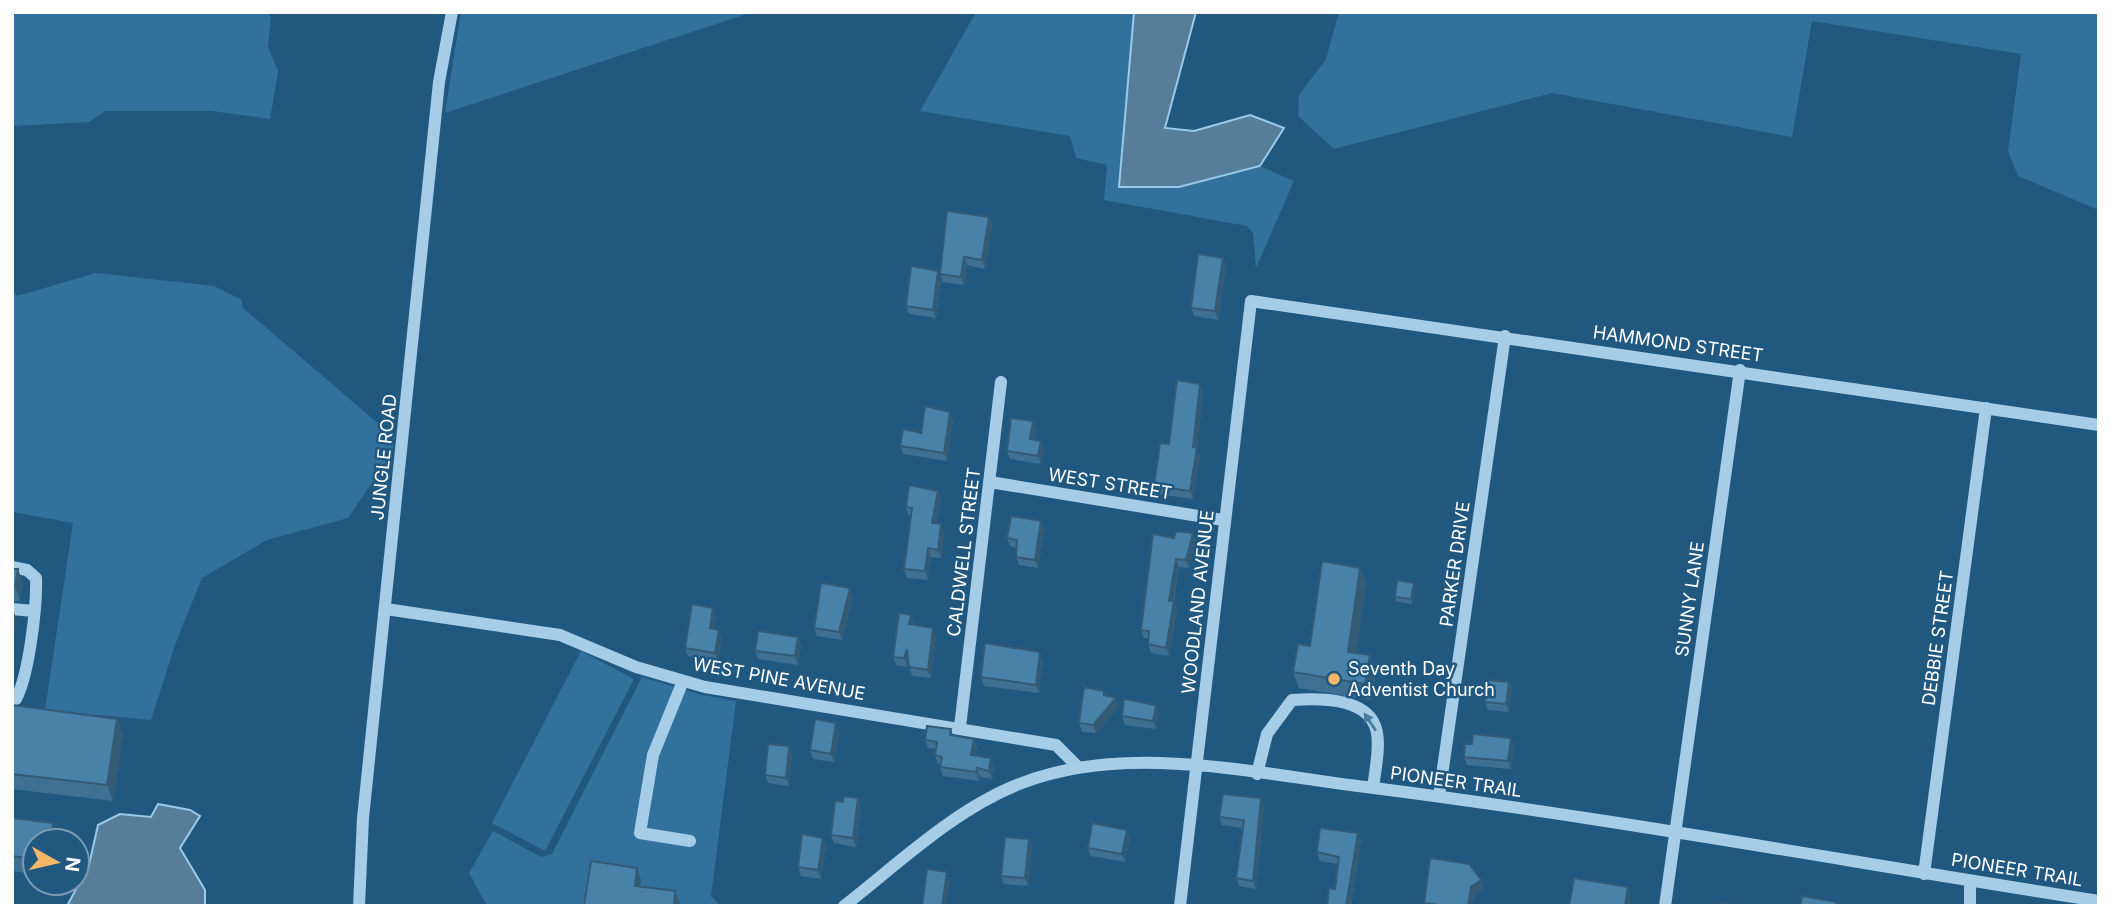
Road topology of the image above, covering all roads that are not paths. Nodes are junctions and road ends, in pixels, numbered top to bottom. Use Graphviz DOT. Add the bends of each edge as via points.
graph roads {
  1 [pos="452,12"];
  2 [pos="1251,301"];
  3 [pos="1505,336"];
  4 [pos="1741,370"];
  5 [pos="1001,382"];
  6 [pos="1986,408"];
  7 [pos="2099,425"];
  8 [pos="990,482"];
  9 [pos="1223,520"];
  10 [pos="12,567"];
  11 [pos="12,609"];
  12 [pos="386,609"];
  13 [pos="34,611"];
  14 [pos="12,654"];
  15 [pos="28,656"];
  16 [pos="682,681"];
  17 [pos="12,699"];
  18 [pos="960,727"];
  19 [pos="1198,766"];
  20 [pos="1079,768"];
  21 [pos="1257,774"];
  22 [pos="1373,788"];
  23 [pos="1439,796"];
  24 [pos="1675,833"];
  25 [pos="690,841"];
  26 [pos="1924,874"];
  27 [pos="1970,881"];
  28 [pos="2099,901"];
  29 [pos="359,906"];
  30 [pos="844,906"];
  31 [pos="1180,906"];
  32 [pos="1665,906"];
  33 [pos="1969,906"];
  1 -- 12 [label="street, JUNGLE ROAD" via="439,82"];
  2 -- 3 [label="street, HAMMOND STREET"];
  2 -- 9 [label="street, WOODLAND AVENUE"];
  3 -- 4 [label="street, HAMMOND STREET"];
  3 -- 23 [label="street, PARKER DRIVE"];
  4 -- 6 [label="street, HAMMOND STREET"];
  4 -- 24 [label="street, SUNNY LANE"];
  5 -- 8 [label="street, CALDWELL STREET"];
  6 -- 7 [label="street, HAMMOND STREET"];
  6 -- 26 [label="street, DEBBIE STREET"];
  8 -- 9 [label="street, WEST STREET"];
  8 -- 18 [label="street, CALDWELL STREET"];
  9 -- 19 [label="street, WOODLAND AVENUE"];
  10 -- 13 [label="street" via="27,570 36,578"];
  11 -- 13 [label="street"];
  12 -- 16 [label="street, WEST PINE AVENUE" via="560,635"];
  12 -- 29 [label="street, JUNGLE ROAD" via="363,818"];
  13 -- 15 [label="street"];
  14 -- 15 [label="street"];
  15 -- 17 [label="street" via="22,690"];
  16 -- 18 [label="street, WEST PINE AVENUE"];
  16 -- 25 [label="street" via="653,755 640,833"];
  18 -- 20 [label="street, WEST PINE AVENUE" via="1056,745"];
  19 -- 20 [label="street, PIONEER TRAIL" via="1118,763"];
  19 -- 21 [label="street, PIONEER TRAIL"];
  19 -- 31 [label="street, WOODLAND AVENUE"];
  20 -- 30 [label="street, PIONEER TRAIL" via="1021,783 960,817"];
  21 -- 22 [label="street, PIONEER TRAIL"];
  22 -- 21 [label="street, one-way" via="1377,731 1360,708 1322,698 1292,700 1268,734"];
  22 -- 23 [label="street, PIONEER TRAIL"];
  23 -- 24 [label="street, PIONEER TRAIL"];
  24 -- 26 [label="street, PIONEER TRAIL"];
  24 -- 32 [label="street, SUNNY LANE"];
  26 -- 27 [label="street, PIONEER TRAIL"];
  27 -- 28 [label="street, PIONEER TRAIL"];
  27 -- 33 [label="street"];
}
